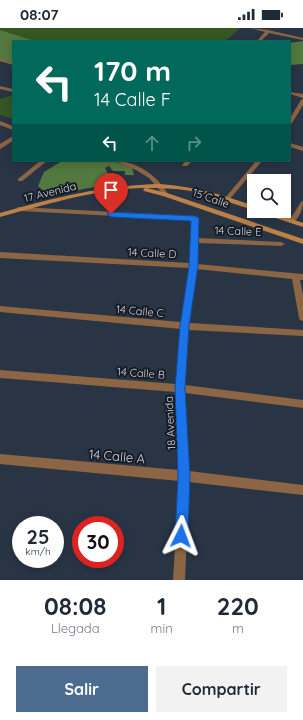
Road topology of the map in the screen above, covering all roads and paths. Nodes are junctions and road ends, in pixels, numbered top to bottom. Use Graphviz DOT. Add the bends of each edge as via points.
graph roads {
  1 [pos="252,28"];
  2 [pos="268,31"];
  3 [pos="303,39"];
  4 [pos="260,40"];
  5 [pos="0,60"];
  6 [pos="12,63"];
  7 [pos="0,87"];
  8 [pos="12,91"];
  9 [pos="291,93"];
  10 [pos="303,96"];
  11 [pos="303,101"];
  12 [pos="291,120"];
  13 [pos="0,123"];
  14 [pos="12,128"];
  15 [pos="12,139"];
  16 [pos="291,145"];
  17 [pos="0,147"];
  18 [pos="303,149"];
  19 [pos="43,162"];
  20 [pos="123,162"];
  21 [pos="258,162"];
  22 [pos="20,180"];
  23 [pos="162,186"];
  24 [pos="129,187"];
  25 [pos="165,194"];
  26 [pos="227,199"];
  27 [pos="303,203"];
  28 [pos="247,206"];
  29 [pos="20,209"];
  30 [pos="0,215"];
  31 [pos="283,218"];
  32 [pos="292,221"];
  33 [pos="303,225"];
  34 [pos="194,240"];
  35 [pos="303,242"];
  36 [pos="282,244"];
  37 [pos="0,256"];
  38 [pos="193,266"];
  39 [pos="300,277"];
  40 [pos="0,309"];
  41 [pos="303,318"];
  42 [pos="184,326"];
  43 [pos="303,333"];
  44 [pos="0,374"];
  45 [pos="180,388"];
  46 [pos="303,404"];
  47 [pos="0,459"];
  48 [pos="184,476"];
  49 [pos="303,490"];
  50 [pos="179,580"];
  1 -- 2 [label="street"];
  2 -- 3 [label="street"];
  2 -- 4 [label="street"];
  5 -- 6 [label="street"];
  7 -- 8 [label="street"];
  9 -- 10 [label="street"];
  11 -- 12 [label="street"];
  13 -- 14 [label="street"];
  15 -- 17 [label="street"];
  16 -- 18 [label="street"];
  19 -- 22 [label="street"];
  20 -- 23 [label="street" via="144,171"];
  21 -- 26 [label="street"];
  23 -- 24 [label="street, 17 Avenida"];
  23 -- 25 [label="street"];
  23 -- 26 [label="street, 15 Calle" via="211,193"];
  24 -- 25 [label="street, 17 Avenida"];
  24 -- 29 [label="street, 17 Avenida" via="92,191"];
  25 -- 35 [label="street, 15 Calle"];
  26 -- 28 [label="street, 15 Calle"];
  27 -- 32 [label="street"];
  29 -- 30 [label="street, 17 Avenida"];
  29 -- 34 [label="street, 18 Avenida" via="195,218"];
  31 -- 32 [label="street"];
  32 -- 33 [label="street"];
  34 -- 36 [label="street, 14 Calle E"];
  34 -- 38 [label="street, 18 Avenida"];
  37 -- 38 [label="street, 14 Calle D"];
  38 -- 39 [label="street, 14 Calle D"];
  38 -- 42 [label="street, 18 Avenida"];
  39 -- 41 [label="street"];
  40 -- 42 [label="street, 14 Calle C"];
  42 -- 43 [label="street, 14 Calle C"];
  42 -- 45 [label="street, 18 Avenida"];
  44 -- 45 [label="street, 14 Calle B"];
  45 -- 46 [label="street, 14 Calle B"];
  45 -- 48 [label="street, 18 Avenida"];
  47 -- 48 [label="street, 14 Calle A"];
  48 -- 49 [label="street, 14 Calle A"];
  48 -- 50 [label="street, 18 Avenida"];
}
